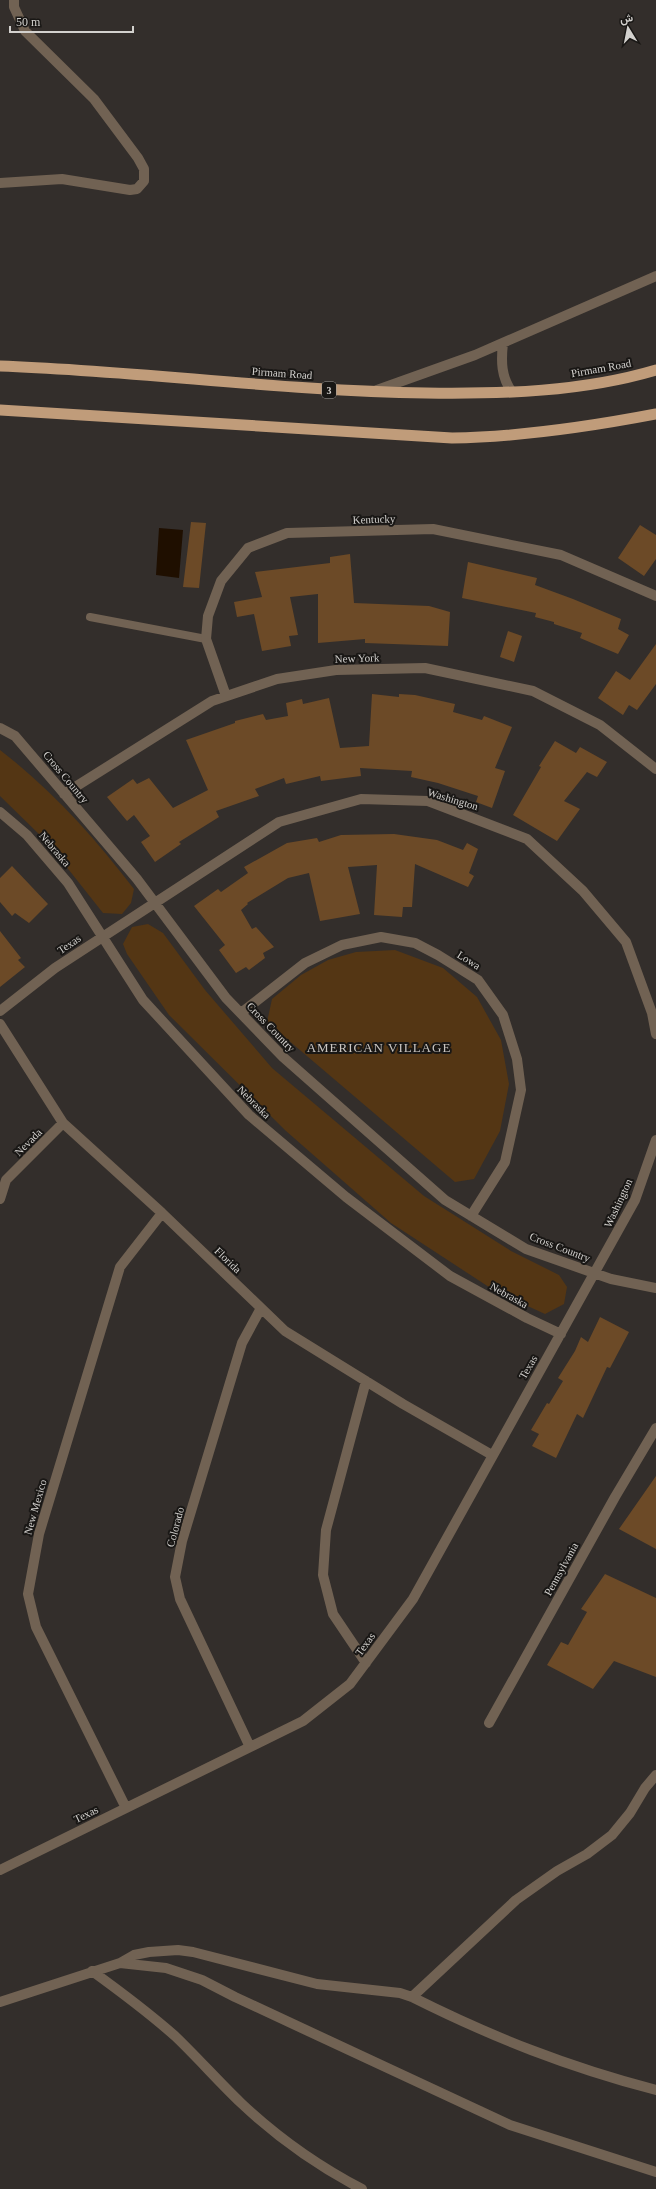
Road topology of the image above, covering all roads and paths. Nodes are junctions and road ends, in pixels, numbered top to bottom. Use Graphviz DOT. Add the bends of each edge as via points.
graph roads {
  1 [pos="14,0"];
  2 [pos="0,182"];
  3 [pos="656,276"];
  4 [pos="503,343"];
  5 [pos="0,366"];
  6 [pos="656,370"];
  7 [pos="372,392"];
  8 [pos="512,392"];
  9 [pos="0,410"];
  10 [pos="656,414"];
  11 [pos="656,596"];
  12 [pos="90,617"];
  13 [pos="206,639"];
  14 [pos="226,696"];
  15 [pos="0,728"];
  16 [pos="656,769"];
  17 [pos="64,794"];
  18 [pos="0,812"];
  19 [pos="154,902"];
  20 [pos="102,936"];
  21 [pos="0,1011"];
  22 [pos="241,1013"];
  23 [pos="0,1024"];
  24 [pos="656,1034"];
  25 [pos="63,1123"];
  26 [pos="656,1140"];
  27 [pos="0,1199"];
  28 [pos="162,1213"];
  29 [pos="471,1216"];
  30 [pos="595,1274"];
  31 [pos="656,1288"];
  32 [pos="261,1308"];
  33 [pos="561,1334"];
  34 [pos="366,1381"];
  35 [pos="656,1428"];
  36 [pos="492,1455"];
  37 [pos="366,1663"];
  38 [pos="489,1723"];
  39 [pos="250,1747"];
  40 [pos="656,1776"];
  41 [pos="126,1808"];
  42 [pos="0,1870"];
  43 [pos="120,1963"];
  44 [pos="92,1971"];
  45 [pos="412,1997"];
  46 [pos="0,2002"];
  47 [pos="656,2090"];
  48 [pos="656,2172"];
  49 [pos="362,2189"];
  1 -- 2 [label="street" via="14,7 25,31 94,99 144,169 144,181 137,189 62,179"];
  3 -- 4 [label="street"];
  4 -- 7 [label="street" via="448,366"];
  4 -- 8 [label="street" via="504,377"];
  5 -- 7 [label="highway, Pirmam Road / 3"];
  6 -- 8 [label="highway, Pirmam Road / 3" via="607,382"];
  7 -- 8 [label="highway, Pirmam Road / 3"];
  9 -- 10 [label="highway" via="452,438 498,437 554,431"];
  11 -- 13 [label="street, Kentucky" via="561,555 433,529 287,533 248,548 221,581 208,616"];
  12 -- 13 [label="lane"];
  13 -- 14 [label="street, Kentucky"];
  14 -- 16 [label="street, New York" via="277,679 336,670 426,668 532,691 600,725"];
  14 -- 17 [label="street, New York" via="212,700"];
  15 -- 17 [label="street, Cross Country" via="15,736"];
  17 -- 19 [label="street, Cross Country"];
  18 -- 20 [label="street, Nebraska" via="27,835 68,883"];
  19 -- 20 [label="street, Texas"];
  19 -- 22 [label="street, Cross Country" via="226,998"];
  19 -- 24 [label="street, Washington" via="279,822 361,798 428,801 527,839 583,891 626,942 652,1013"];
  20 -- 21 [label="street, Texas" via="55,968"];
  20 -- 33 [label="street, Nebraska" via="143,1000 249,1115 346,1197 450,1276"];
  22 -- 29 [label="street, Cross Country" via="283,1057 445,1200"];
  22 -- 29 [label="street, Lowa" via="305,963 342,945 381,937 415,943 478,980 503,1015 517,1059 521,1090 505,1162"];
  23 -- 25 [label="street, Florida"];
  25 -- 27 [label="street, Nevada" via="6,1180"];
  25 -- 28 [label="street, Florida"];
  26 -- 30 [label="street, Washington" via="635,1200"];
  28 -- 32 [label="street, Florida"];
  28 -- 41 [label="street, New Mexico" via="120,1266 39,1534 28,1594 36,1627"];
  29 -- 30 [label="street, Cross Country" via="526,1249"];
  30 -- 31 [label="street, Cross Country"];
  30 -- 33 [label="street, Texas"];
  32 -- 34 [label="street, Florida" via="285,1331"];
  32 -- 39 [label="street, Colorado" via="242,1343 182,1541 175,1577 180,1599"];
  33 -- 36 [label="street, Texas"];
  34 -- 36 [label="street, Florida"];
  34 -- 37 [label="street" via="326,1530 323,1575 333,1614"];
  35 -- 38 [label="street, Pennsylvania"];
  36 -- 37 [label="street, Texas" via="413,1599"];
  37 -- 39 [label="street, Texas" via="350,1684 303,1721"];
  39 -- 41 [label="street, Texas"];
  40 -- 45 [label="street" via="612,1835 516,1900"];
  41 -- 42 [label="street, Texas"];
  43 -- 44 [label="street"];
  43 -- 45 [label="street" via="134,1955 149,1952 193,1952 317,1984 384,1991"];
  43 -- 48 [label="street" via="166,1968 202,1980 510,2125"];
  44 -- 46 [label="street"];
  44 -- 49 [label="street" via="174,2036 265,2124 318,2164"];
  45 -- 47 [label="street" via="528,2050 593,2073"];
}
